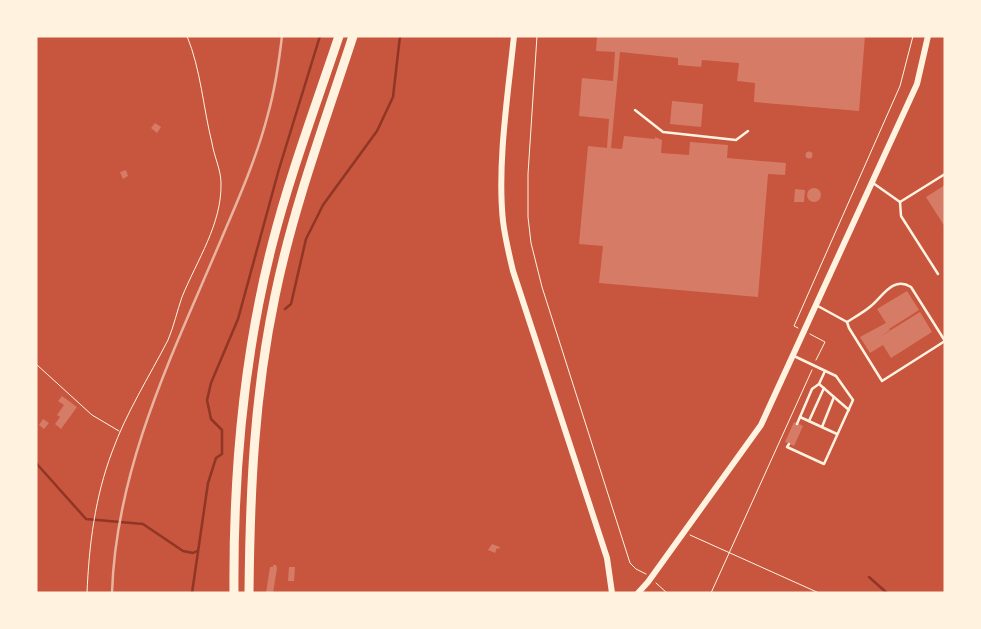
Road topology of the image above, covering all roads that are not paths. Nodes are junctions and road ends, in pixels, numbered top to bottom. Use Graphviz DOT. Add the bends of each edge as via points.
graph roads {
  1 [pos="339,36"];
  2 [pos="353,36"];
  3 [pos="514,36"];
  4 [pos="928,36"];
  5 [pos="635,110"];
  6 [pos="748,131"];
  7 [pos="945,174"];
  8 [pos="872,182"];
  9 [pos="900,202"];
  10 [pos="938,274"];
  11 [pos="816,305"];
  12 [pos="847,322"];
  13 [pos="945,341"];
  14 [pos="793,356"];
  15 [pos="825,371"];
  16 [pos="819,384"];
  17 [pos="824,388"];
  18 [pos="834,397"];
  19 [pos="849,410"];
  20 [pos="800,417"];
  21 [pos="809,421"];
  22 [pos="797,424"];
  23 [pos="822,427"];
  24 [pos="838,434"];
  25 [pos="789,444"];
  26 [pos="234,593"];
  27 [pos="249,593"];
  28 [pos="612,593"];
  29 [pos="638,593"];
  1 -- 26 [label="highway" via="289,186 258,308 246,374 240,435"];
  2 -- 27 [label="highway" via="288,239 274,297 254,437"];
  3 -- 28 [label="street" via="502,162 506,244 607,558"];
  4 -- 8 [label="street" via="917,84"];
  5 -- 6 [label="lane" via="663,132 736,140"];
  7 -- 9 [label="lane"];
  8 -- 9 [label="lane"];
  8 -- 11 [label="street"];
  9 -- 10 [label="lane" via="901,216"];
  11 -- 12 [label="lane"];
  11 -- 14 [label="street"];
  12 -- 13 [label="lane" via="868,309 894,285 906,284"];
  12 -- 13 [label="lane" via="882,381"];
  14 -- 15 [label="lane"];
  14 -- 29 [label="street" via="761,425"];
  15 -- 16 [label="lane"];
  15 -- 19 [label="lane" via="836,376 845,386 853,400"];
  16 -- 17 [label="lane"];
  16 -- 20 [label="lane" via="812,389"];
  17 -- 18 [label="lane"];
  17 -- 21 [label="lane"];
  18 -- 19 [label="lane"];
  18 -- 23 [label="lane"];
  19 -- 24 [label="lane"];
  20 -- 21 [label="lane"];
  20 -- 22 [label="lane"];
  21 -- 23 [label="lane"];
  23 -- 24 [label="lane"];
  24 -- 25 [label="lane" via="824,464 787,447"];
}
